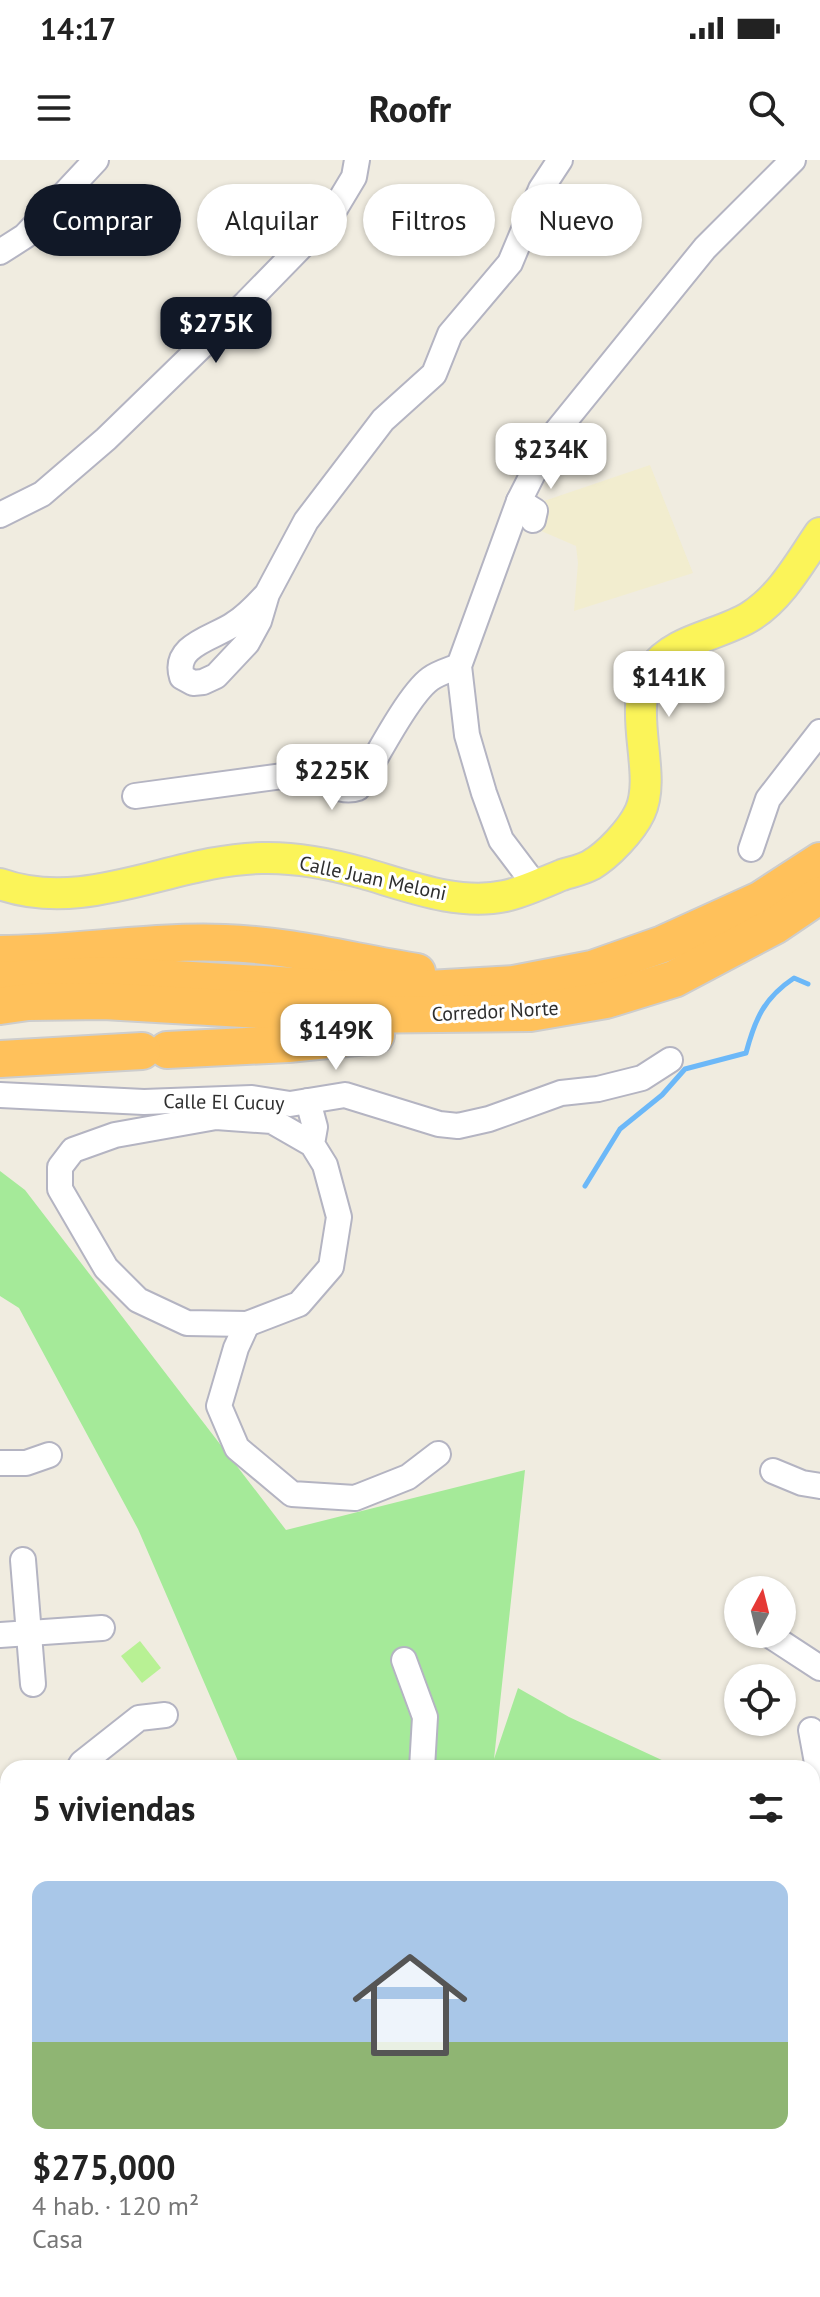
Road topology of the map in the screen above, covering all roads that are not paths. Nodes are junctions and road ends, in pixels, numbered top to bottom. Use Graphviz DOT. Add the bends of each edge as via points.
graph roads {
  1 [pos="96,160"];
  2 [pos="357,160"];
  3 [pos="560,160"];
  4 [pos="793,160"];
  5 [pos="0,252"];
  6 [pos="0,515"];
  7 [pos="820,533"];
  8 [pos="267,594"];
  9 [pos="459,666"];
  10 [pos="820,732"];
  11 [pos="135,796"];
  12 [pos="751,849"];
  13 [pos="820,861"];
  14 [pos="0,884"];
  15 [pos="535,885"];
  16 [pos="820,895"];
  17 [pos="0,954"];
  18 [pos="0,980"];
  19 [pos="522,998"];
  20 [pos="0,1006"];
  21 [pos="0,1059"];
  22 [pos="670,1060"];
  23 [pos="0,1095"];
  24 [pos="308,1101"];
  25 [pos="312,1144"];
  26 [pos="247,1324"];
  27 [pos="438,1454"];
  28 [pos="49,1455"];
  29 [pos="0,1463"];
  30 [pos="773,1471"];
  31 [pos="820,1486"];
  32 [pos="23,1560"];
  33 [pos="102,1628"];
  34 [pos="29,1633"];
  35 [pos="0,1635"];
  36 [pos="789,1648"];
  37 [pos="404,1660"];
  38 [pos="820,1668"];
  39 [pos="33,1684"];
  40 [pos="165,1715"];
  41 [pos="811,1730"];
  42 [pos="86,1760"];
  43 [pos="422,1760"];
  44 [pos="817,1760"];
  1 -- 5 [label="street" via="25,236"];
  2 -- 6 [label="street" via="354,177 330,217 246,303 106,439 42,494"];
  3 -- 8 [label="street" via="503,273 450,334 434,374 383,420 306,521"];
  4 -- 9 [label="street" via="705,248 551,438 526,511"];
  7 -- 15 [label="main road, Calle Juan Meloni" via="768,604 668,651 653,668 644,683 641,811 620,840 591,865"];
  9 -- 11 [label="street" via="424,684 358,788 343,791 305,773"];
  9 -- 15 [label="street" via="467,735 484,793 501,840"];
  10 -- 12 [label="street" via="768,799"];
  13 -- 19 [label="highway, Corredor Norte" via="760,900"];
  14 -- 15 [label="main road, Calle Juan Meloni" via="63,894 260,858 305,860 469,898 505,896"];
  16 -- 19 [label="highway, Corredor Norte" via="776,925 674,979 606,1000"];
  17 -- 19 [label="highway" via="137,944 280,947"];
  18 -- 19 [label="highway, Corredor Norte" via="120,975"];
  19 -- 20 [label="highway, Corredor Norte" via="345,1015 104,1001"];
  19 -- 21 [label="highway" via="410,1032"];
  22 -- 24 [label="street, Calle El Cucuy" via="642,1078 561,1093 458,1126 345,1095"];
  23 -- 24 [label="street, Calle El Cucuy" via="144,1102"];
  24 -- 25 [label="street" via="315,1127"];
  25 -- 26 [label="street" via="325,1165 339,1217 331,1267 299,1304"];
  25 -- 26 [label="street" via="272,1121 216,1117 115,1135 73,1150 60,1167 60,1189 106,1268 138,1300 187,1323"];
  26 -- 27 [label="street" via="219,1406 237,1448 292,1494 355,1498 408,1477"];
  28 -- 29 [label="street" via="26,1463"];
  30 -- 31 [label="street"];
  32 -- 34 [label="street"];
  33 -- 34 [label="street"];
  34 -- 35 [label="street"];
  34 -- 39 [label="street"];
  36 -- 38 [label="street"];
  37 -- 43 [label="street" via="425,1717"];
  40 -- 42 [label="street" via="139,1718"];
  41 -- 44 [label="street"];
}
